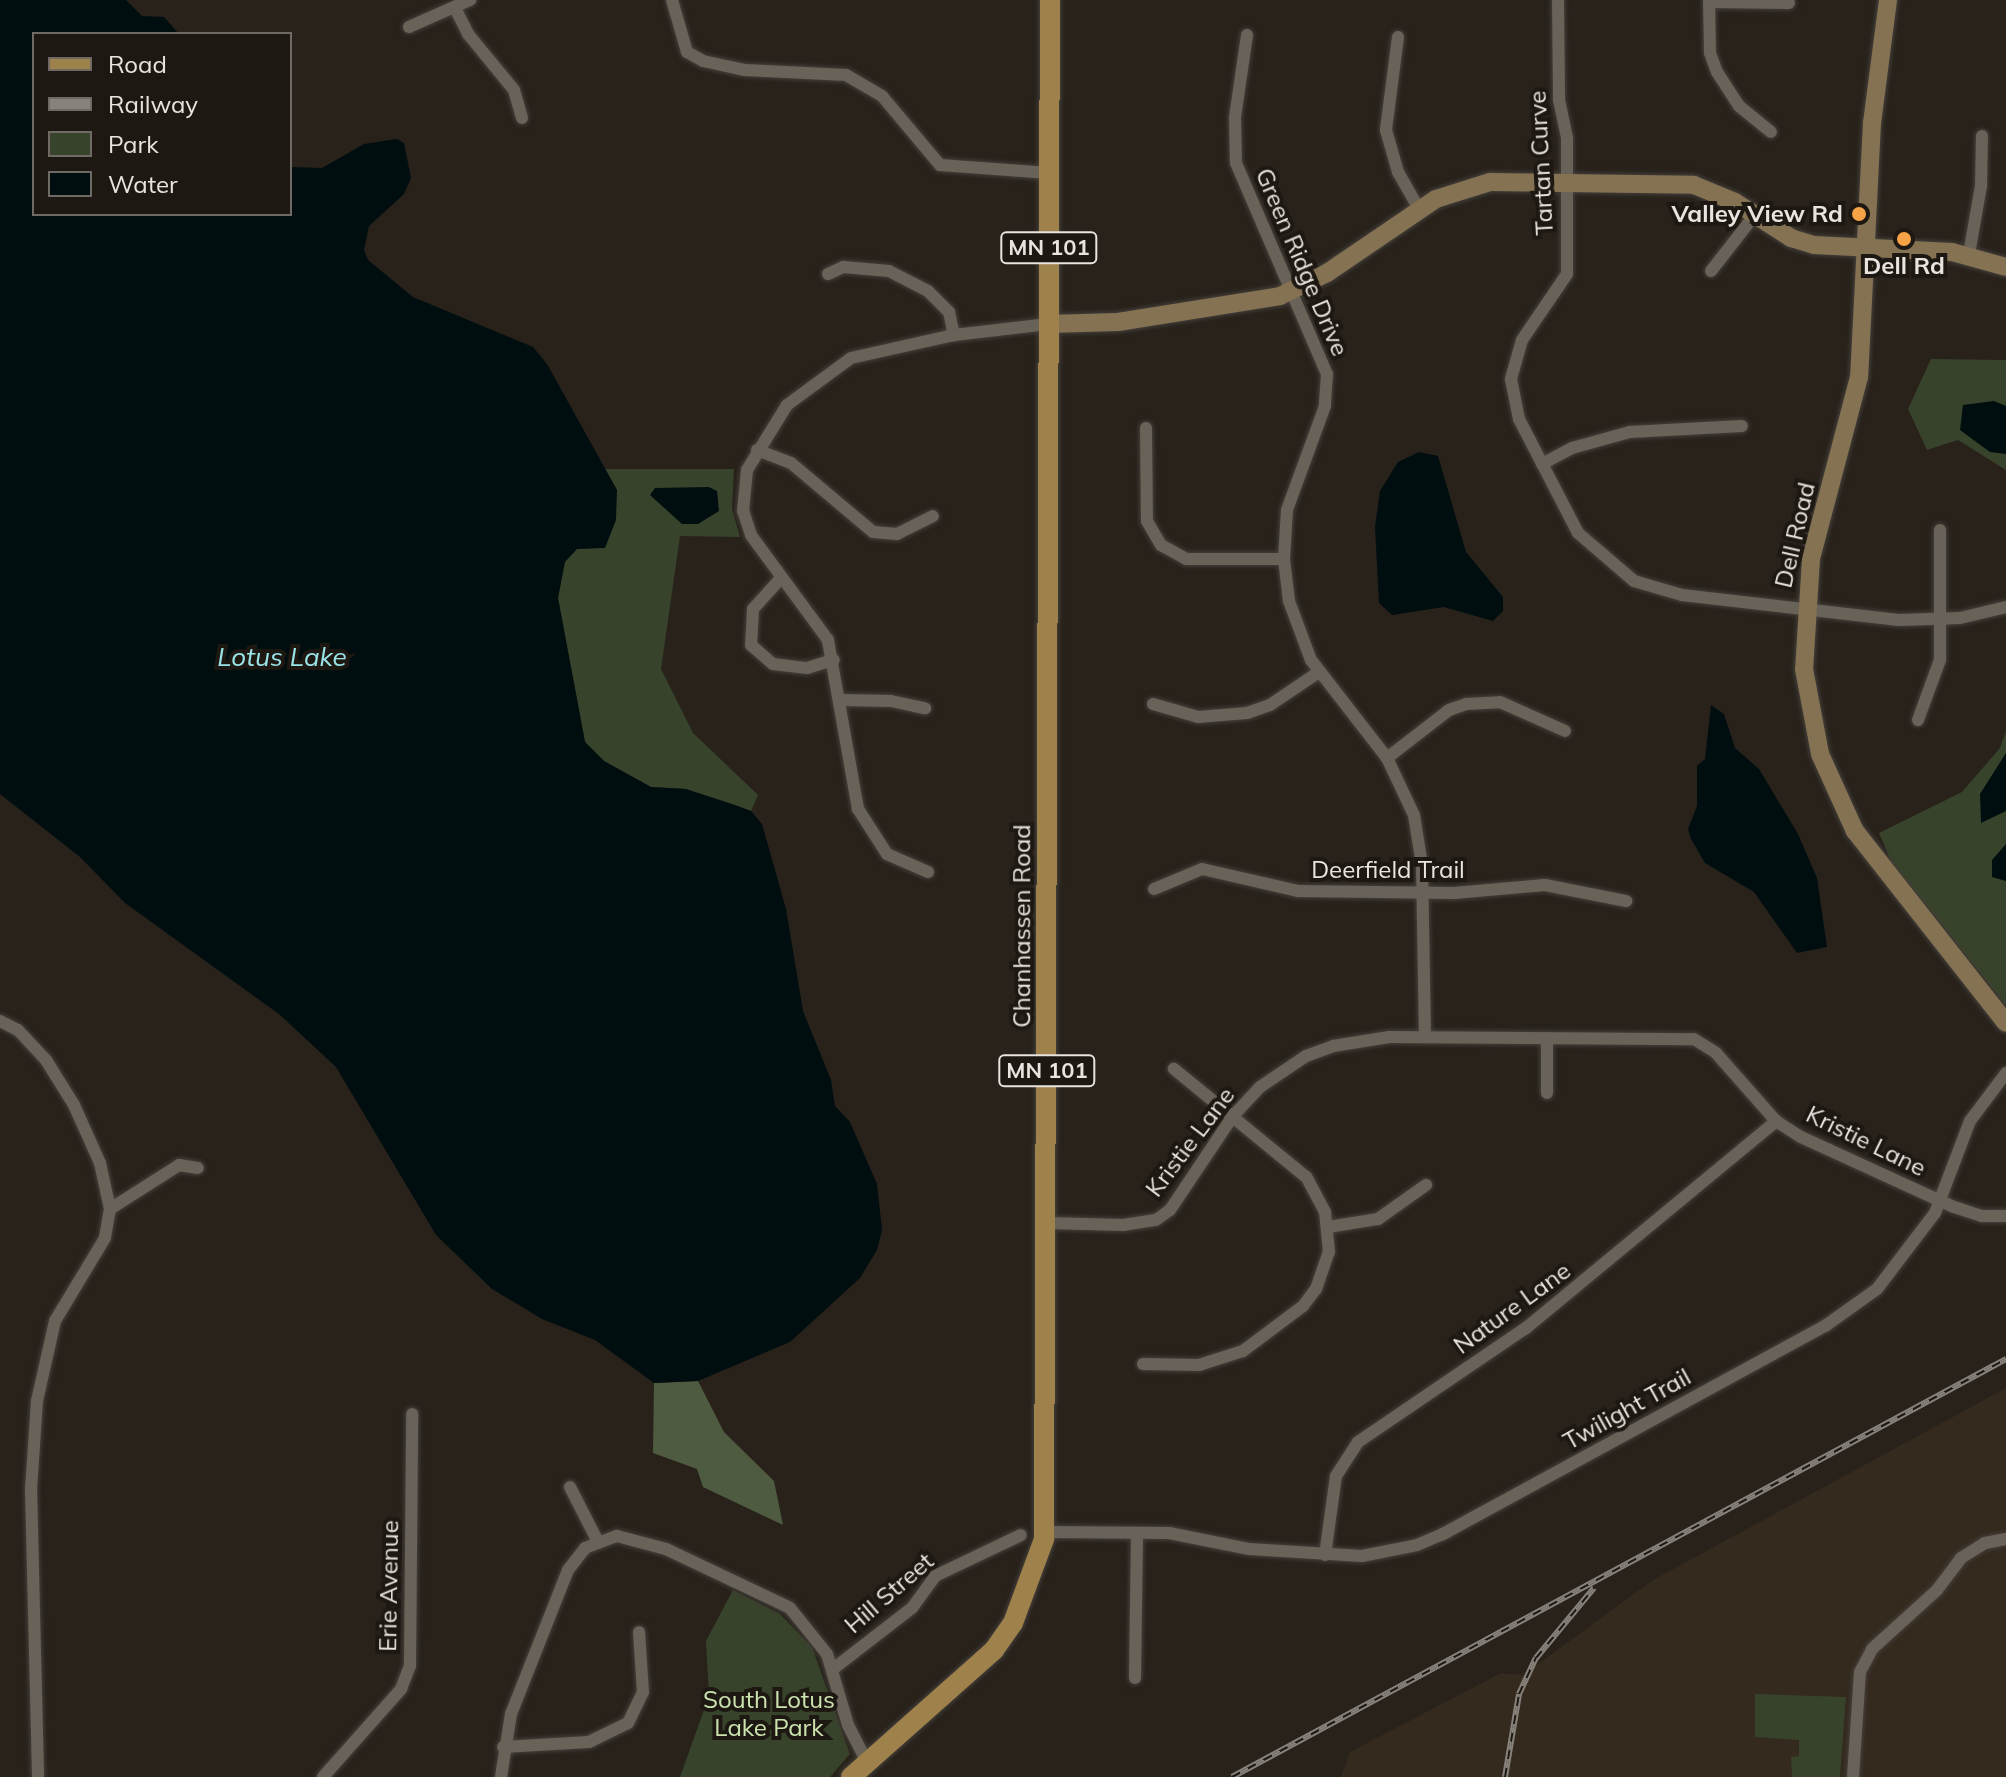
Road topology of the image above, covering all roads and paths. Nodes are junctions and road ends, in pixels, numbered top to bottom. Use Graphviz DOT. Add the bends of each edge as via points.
graph roads {
  1 [pos="470,0"];
  2 [pos="672,0"];
  3 [pos="1050,0"];
  4 [pos="1558,0"];
  5 [pos="1888,0"];
  6 [pos="1709,1"];
  7 [pos="1789,3"];
  8 [pos="456,10"];
  9 [pos="409,27"];
  10 [pos="1247,35"];
  11 [pos="1398,37"];
  12 [pos="522,118"];
  13 [pos="1771,132"];
  14 [pos="1982,136"];
  15 [pos="1049,173"];
  16 [pos="1567,180"];
  17 [pos="1419,209"];
  18 [pos="1754,216"];
  19 [pos="1865,248"];
  20 [pos="1969,254"];
  21 [pos="2006,267"];
  22 [pos="1711,271"];
  23 [pos="828,274"];
  24 [pos="1294,289"];
  25 [pos="1048,324"];
  26 [pos="954,335"];
  27 [pos="1742,426"];
  28 [pos="1146,428"];
  29 [pos="757,450"];
  30 [pos="1542,464"];
  31 [pos="933,516"];
  32 [pos="1940,530"];
  33 [pos="1284,559"];
  34 [pos="781,578"];
  35 [pos="1804,607"];
  36 [pos="2006,607"];
  37 [pos="1939,619"];
  38 [pos="834,660"];
  39 [pos="1319,672"];
  40 [pos="842,700"];
  41 [pos="1153,704"];
  42 [pos="925,708"];
  43 [pos="1918,720"];
  44 [pos="1565,731"];
  45 [pos="1387,758"];
  46 [pos="928,872"];
  47 [pos="1154,889"];
  48 [pos="1423,894"];
  49 [pos="1626,901"];
  50 [pos="0,1021"];
  51 [pos="2006,1023"];
  52 [pos="1425,1037"];
  53 [pos="1547,1038"];
  54 [pos="1174,1069"];
  55 [pos="2006,1073"];
  56 [pos="1547,1093"];
  57 [pos="1233,1116"];
  58 [pos="1776,1121"];
  59 [pos="198,1168"];
  60 [pos="1426,1185"];
  61 [pos="1940,1202"];
  62 [pos="110,1209"];
  63 [pos="2006,1216"];
  64 [pos="1047,1223"];
  65 [pos="1328,1227"];
  66 [pos="1143,1364"];
  67 [pos="412,1414"];
  68 [pos="570,1487"];
  69 [pos="1044,1532"];
  70 [pos="1137,1533"];
  71 [pos="1021,1535"];
  72 [pos="2006,1539"];
  73 [pos="598,1542"];
  74 [pos="1325,1555"];
  75 [pos="639,1632"];
  76 [pos="833,1669"];
  77 [pos="1135,1678"];
  78 [pos="503,1747"];
  79 [pos="868,1764"];
  80 [pos="38,1777"];
  81 [pos="323,1777"];
  82 [pos="501,1777"];
  83 [pos="851,1777"];
  84 [pos="1853,1777"];
  1 -- 8 [label="street"];
  2 -- 15 [label="street" via="687,52 703,61 745,70 846,75 882,96 940,165"];
  3 -- 15 [label="main road, Chanhassen Road / MN 101"];
  4 -- 16 [label="street, Tartan Curve"];
  5 -- 19 [label="street, Dell Road" via="1872,123"];
  6 -- 7 [label="street"];
  6 -- 13 [label="street" via="1710,53 1717,72 1739,106"];
  8 -- 9 [label="street"];
  8 -- 12 [label="street" via="468,34 514,90"];
  10 -- 24 [label="street, Green Ridge Drive" via="1235,117 1236,163"];
  11 -- 17 [label="street" via="1386,130 1398,172"];
  14 -- 20 [label="street" via="1981,186"];
  15 -- 25 [label="main road, Chanhassen Road / MN 101"];
  16 -- 17 [label="street" via="1490,182"];
  16 -- 18 [label="street" via="1694,185"];
  16 -- 30 [label="street, Tartan Curve" via="1567,274 1522,340 1511,379 1519,419"];
  17 -- 24 [label="street" via="1327,273"];
  18 -- 19 [label="street" via="1791,238"];
  18 -- 22 [label="street"];
  19 -- 20 [label="street"];
  19 -- 35 [label="street, Dell Road" via="1859,377 1815,541"];
  20 -- 21 [label="street"];
  23 -- 26 [label="street" via="843,267 889,271 928,291 949,312"];
  24 -- 25 [label="street" via="1215,311"];
  24 -- 33 [label="street, Green Ridge Drive" via="1322,358 1328,390 1295,479"];
  25 -- 26 [label="street"];
  25 -- 64 [label="main road, Chanhassen Road / MN 101"];
  26 -- 29 [label="street" via="851,358 787,405"];
  27 -- 30 [label="street" via="1630,432 1572,448"];
  28 -- 33 [label="street" via="1147,521 1161,545 1186,559"];
  29 -- 31 [label="street" via="802,470 873,532 897,534"];
  29 -- 34 [label="street" via="747,470 743,511 751,535"];
  30 -- 35 [label="street, Tartan Curve" via="1578,533 1634,581 1682,595"];
  32 -- 37 [label="street"];
  33 -- 39 [label="street, Green Ridge Drive" via="1299,635"];
  34 -- 38 [label="street" via="828,640"];
  34 -- 38 [label="street" via="753,609 751,645 773,664 807,668"];
  35 -- 37 [label="street, Tartan Curve" via="1868,618"];
  35 -- 51 [label="street, Dell Road" via="1808,708 1820,754 1846,815 1887,878"];
  36 -- 37 [label="street, Tartan Curve"];
  37 -- 43 [label="street" via="1940,660"];
  38 -- 40 [label="street"];
  39 -- 41 [label="street" via="1270,705 1247,713 1198,717"];
  39 -- 45 [label="street, Green Ridge Drive"];
  40 -- 42 [label="street"];
  40 -- 46 [label="street" via="845,758 858,809 887,854"];
  44 -- 45 [label="street" via="1500,702 1466,704 1442,715"];
  45 -- 48 [label="street, Green Ridge Drive" via="1414,815"];
  47 -- 48 [label="street, Deerfield Trail" via="1202,869 1298,891"];
  48 -- 49 [label="street, Deerfield Trail" via="1545,885"];
  48 -- 52 [label="street, Green Ridge Drive"];
  50 -- 62 [label="street" via="18,1030 46,1060 82,1118"];
  52 -- 53 [label="street, Kristie Lane"];
  52 -- 57 [label="street, Kristie Lane" via="1361,1039 1306,1056 1260,1087"];
  53 -- 56 [label="street"];
  53 -- 58 [label="street, Kristie Lane" via="1694,1039 1716,1053"];
  54 -- 57 [label="street"];
  55 -- 61 [label="street, Twilight Trail" via="1970,1121"];
  57 -- 64 [label="street, Kristie Lane" via="1170,1210 1156,1220 1123,1225"];
  57 -- 65 [label="street" via="1306,1177"];
  58 -- 61 [label="street, Kristie Lane"];
  58 -- 74 [label="street, Nature Lane" via="1526,1328 1358,1442 1343,1459 1332,1488"];
  59 -- 62 [label="street" via="179,1165"];
  60 -- 65 [label="street" via="1378,1219"];
  61 -- 63 [label="street, Kristie Lane" via="1981,1216"];
  61 -- 74 [label="street, Twilight Trail" via="1892,1274 1825,1326 1443,1534 1389,1552"];
  62 -- 80 [label="street" via="105,1238 55,1321 37,1401 31,1488"];
  64 -- 69 [label="main road, Chanhassen Road / MN 101"];
  65 -- 66 [label="street" via="1324,1271 1316,1289 1288,1318 1229,1358 1199,1365"];
  67 -- 81 [label="street, Erie Avenue" via="410,1666 401,1689"];
  68 -- 73 [label="street"];
  69 -- 70 [label="street, Twilight Trail"];
  69 -- 79 [label="main road, Chanhassen Road / MN 101" via="1013,1623 994,1650"];
  70 -- 74 [label="street, Twilight Trail"];
  70 -- 77 [label="street"];
  71 -- 76 [label="street, Hill Street" via="935,1576 912,1608"];
  72 -- 84 [label="street" via="1985,1543 1961,1558 1937,1590 1872,1649 1860,1672"];
  73 -- 76 [label="street" via="635,1537 768,1595 809,1628"];
  73 -- 78 [label="street" via="585,1548 568,1570"];
  75 -- 78 [label="street" via="643,1692 628,1723 589,1742"];
  76 -- 79 [label="street" via="848,1725"];
  78 -- 82 [label="street"];
  79 -- 83 [label="main road, Chanhassen Road / MN 101"];
}
